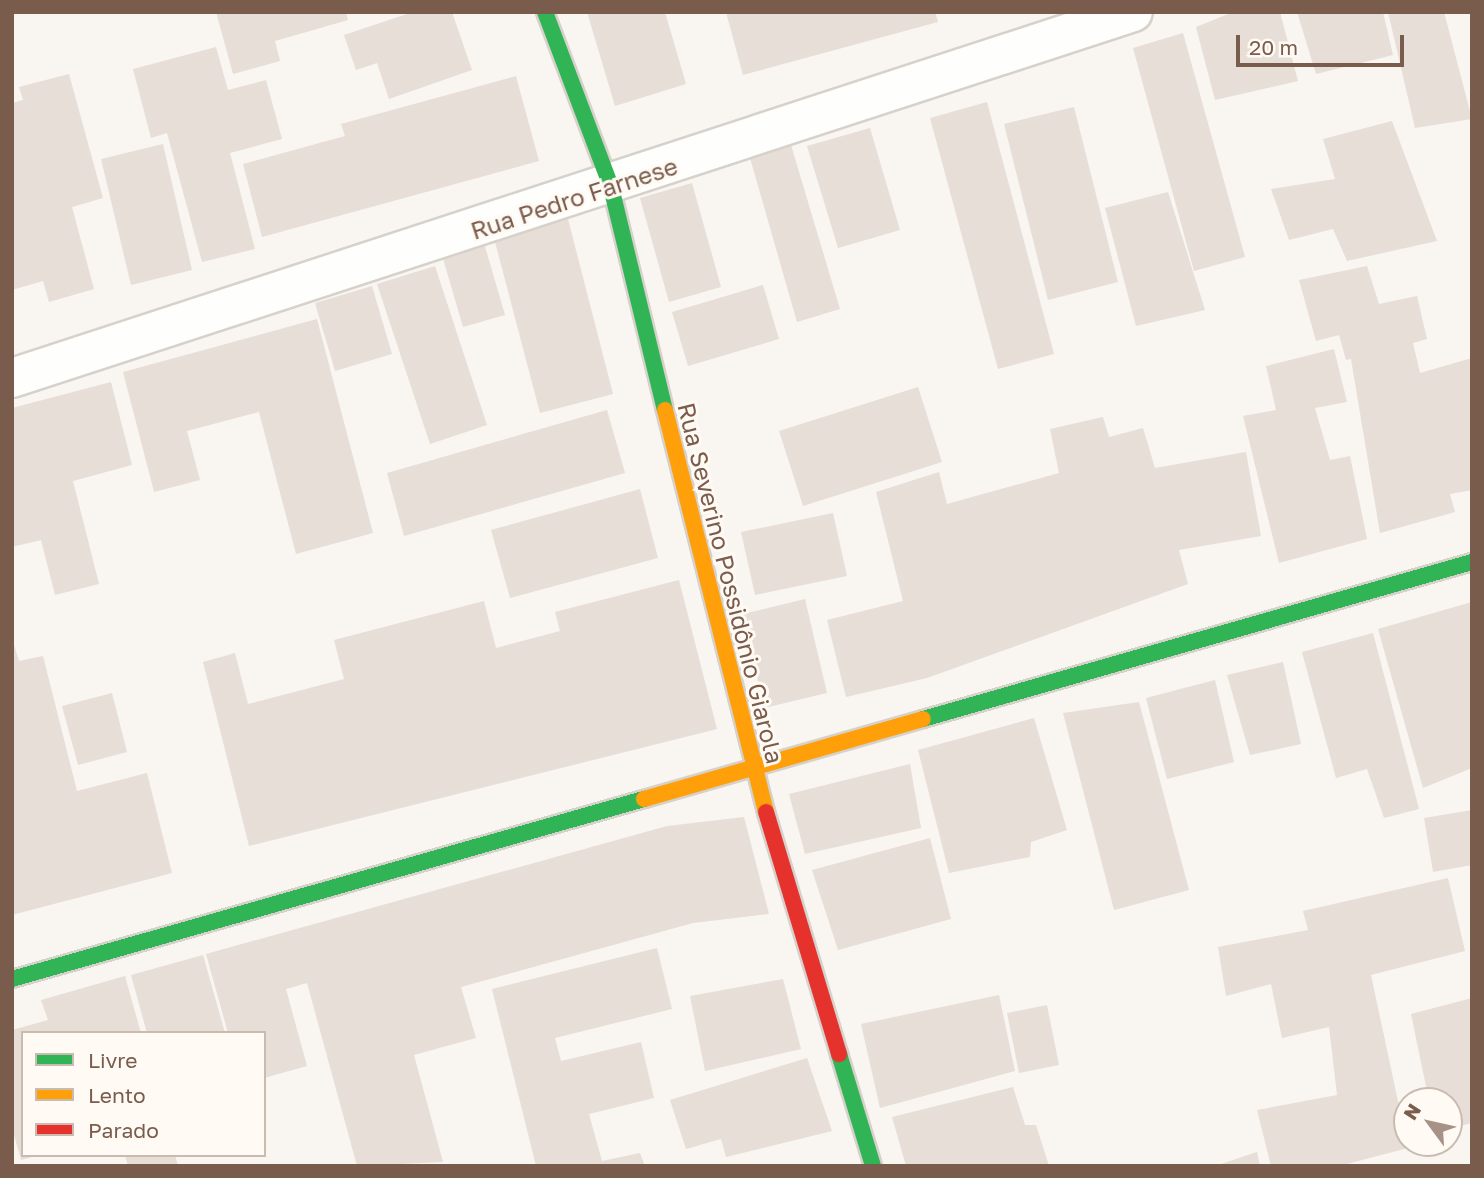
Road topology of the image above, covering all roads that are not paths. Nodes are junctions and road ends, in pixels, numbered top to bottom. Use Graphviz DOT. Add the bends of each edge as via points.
graph roads {
  1 [pos="545,12"];
  2 [pos="1133,12"];
  3 [pos="611,187"];
  4 [pos="12,378"];
  5 [pos="1472,562"];
  6 [pos="753,768"];
  7 [pos="12,979"];
  8 [pos="873,1166"];
  1 -- 3 [label="street, Rua Severino Possidônio Giarola"];
  2 -- 3 [label="street, Rua Pedro Farnese"];
  3 -- 4 [label="street, Rua Pedro Farnese"];
  3 -- 6 [label="street, Rua Severino Possidônio Giarola"];
  5 -- 6 [label="street"];
  6 -- 7 [label="street"];
  6 -- 8 [label="street, Rua Severino Possidônio Giarola"];
}
